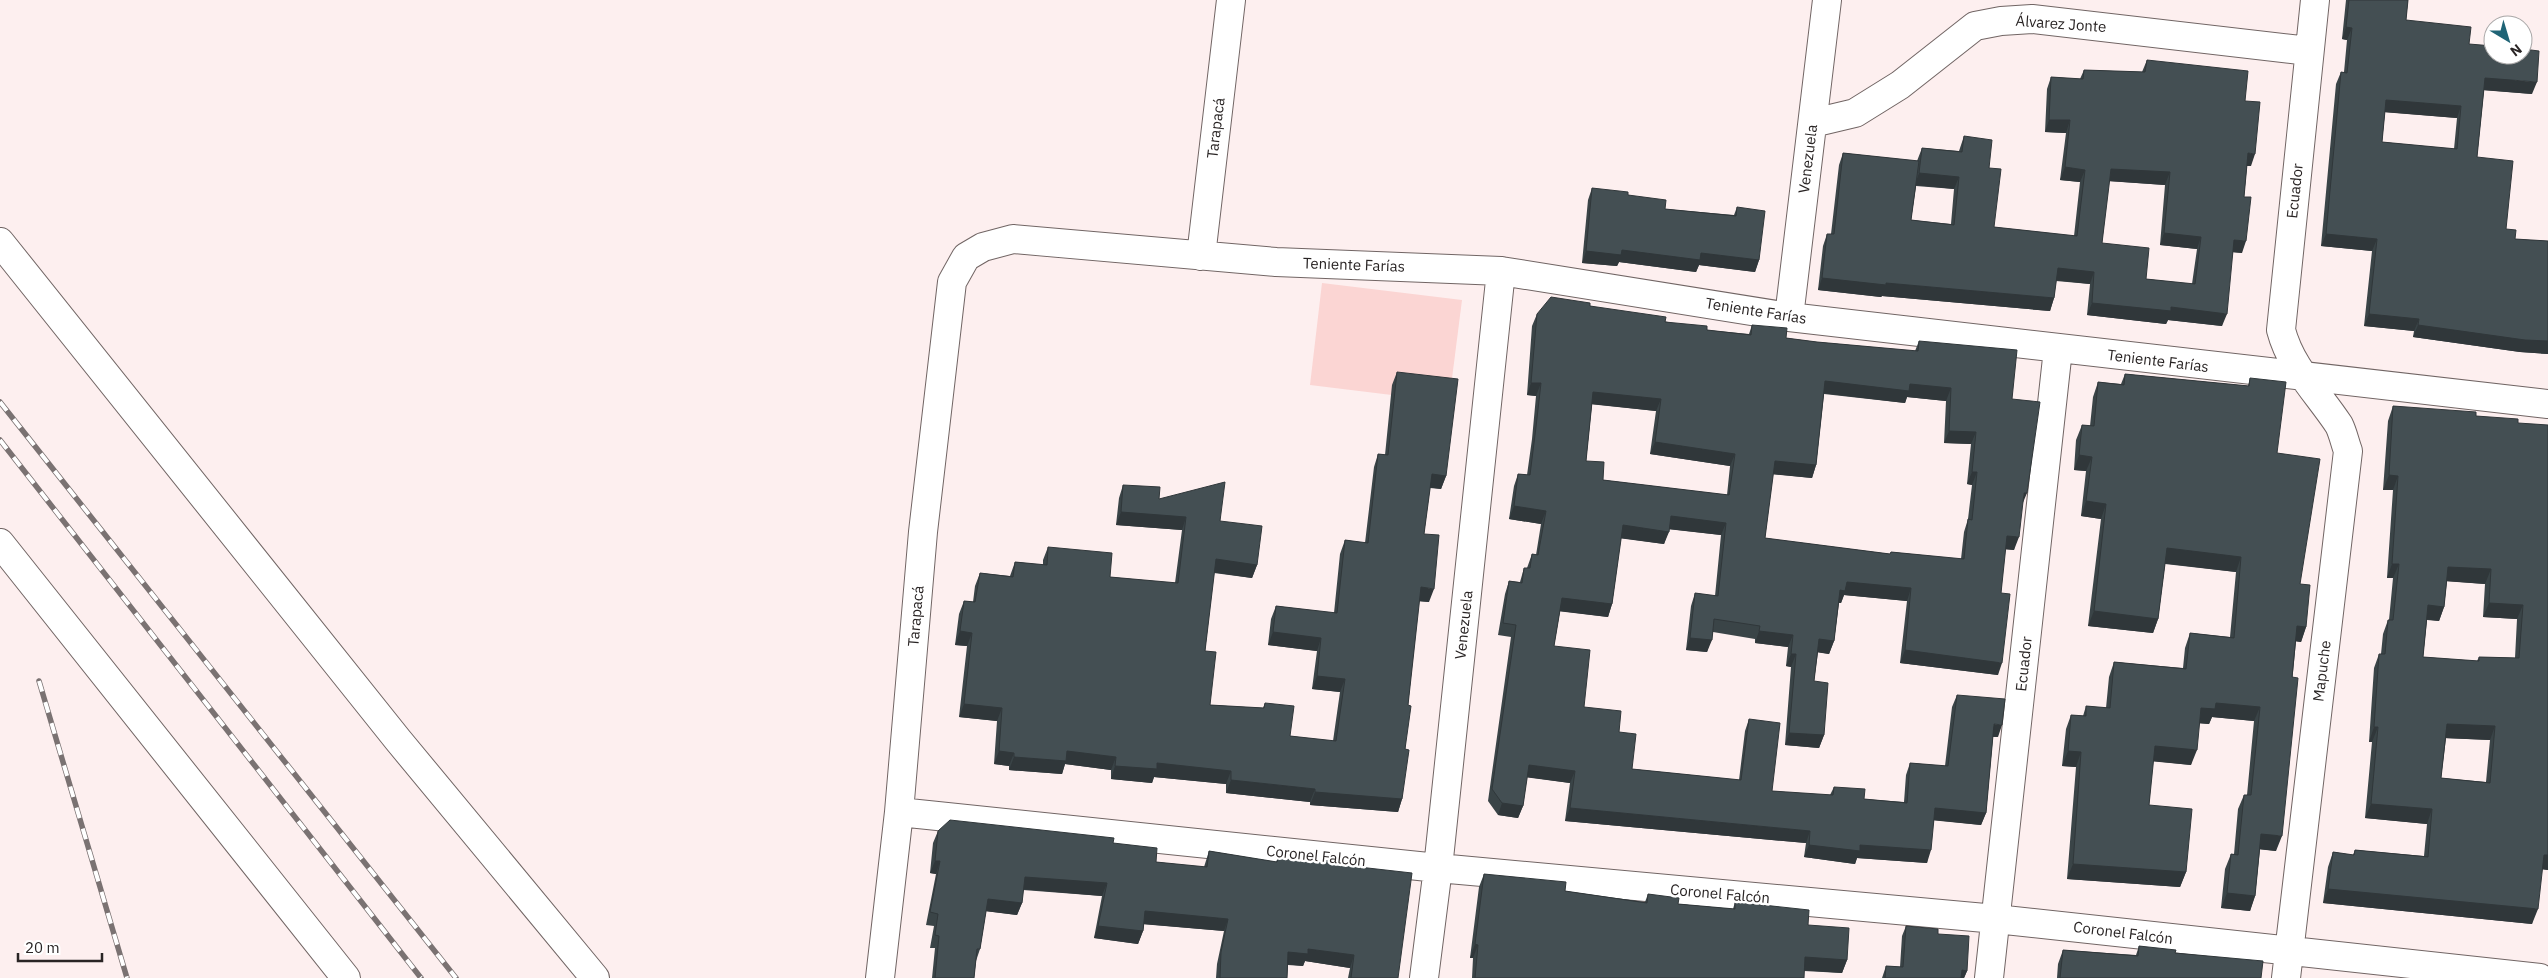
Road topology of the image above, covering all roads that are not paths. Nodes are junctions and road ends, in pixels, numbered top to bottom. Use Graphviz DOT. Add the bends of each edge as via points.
graph roads {
  1 [pos="1231,0"];
  2 [pos="1827,0"];
  3 [pos="2315,0"];
  4 [pos="2309,51"];
  5 [pos="1813,124"];
  6 [pos="0,242"];
  7 [pos="1201,256"];
  8 [pos="966,257"];
  9 [pos="1501,271"];
  10 [pos="1789,317"];
  11 [pos="2058,349"];
  12 [pos="2302,377"];
  13 [pos="2548,404"];
  14 [pos="0,543"];
  15 [pos="899,812"];
  16 [pos="1438,868"];
  17 [pos="1996,918"];
  18 [pos="2287,965"];
  19 [pos="346,978"];
  20 [pos="595,978"];
  21 [pos="880,978"];
  22 [pos="1424,978"];
  23 [pos="1989,978"];
  24 [pos="2540,978"];
  1 -- 7 [label="street, Tarapacá"];
  2 -- 5 [label="street, Venezuela"];
  3 -- 4 [label="street, Ecuador"];
  4 -- 5 [label="street, Álvarez Jonte" via="2032,19 2001,20 1975,26 1900,85 1855,113"];
  4 -- 12 [label="street, Ecuador" via="2281,330 2286,350"];
  5 -- 10 [label="street, Venezuela"];
  6 -- 20 [label="street" via="398,740"];
  7 -- 8 [label="street, Teniente Farías" via="1013,239"];
  7 -- 9 [label="street, Teniente Farías"];
  8 -- 15 [label="street, Tarapacá" via="952,282 924,532"];
  9 -- 10 [label="street, Teniente Farías"];
  9 -- 16 [label="street, Venezuela"];
  10 -- 11 [label="street, Teniente Farías"];
  11 -- 12 [label="street, Teniente Farías"];
  11 -- 17 [label="street, Ecuador"];
  12 -- 13 [label="street, Teniente Farías"];
  12 -- 18 [label="street, Mapuche" via="2340,427 2348,451"];
  14 -- 19 [label="street"];
  15 -- 16 [label="street, Coronel Falcón"];
  15 -- 21 [label="street, Tarapacá"];
  16 -- 17 [label="street, Coronel Falcón"];
  16 -- 22 [label="street, Venezuela"];
  17 -- 18 [label="street, Coronel Falcón"];
  17 -- 23 [label="street, Ecuador"];
  18 -- 24 [label="street, Coronel Falcón"];
}
